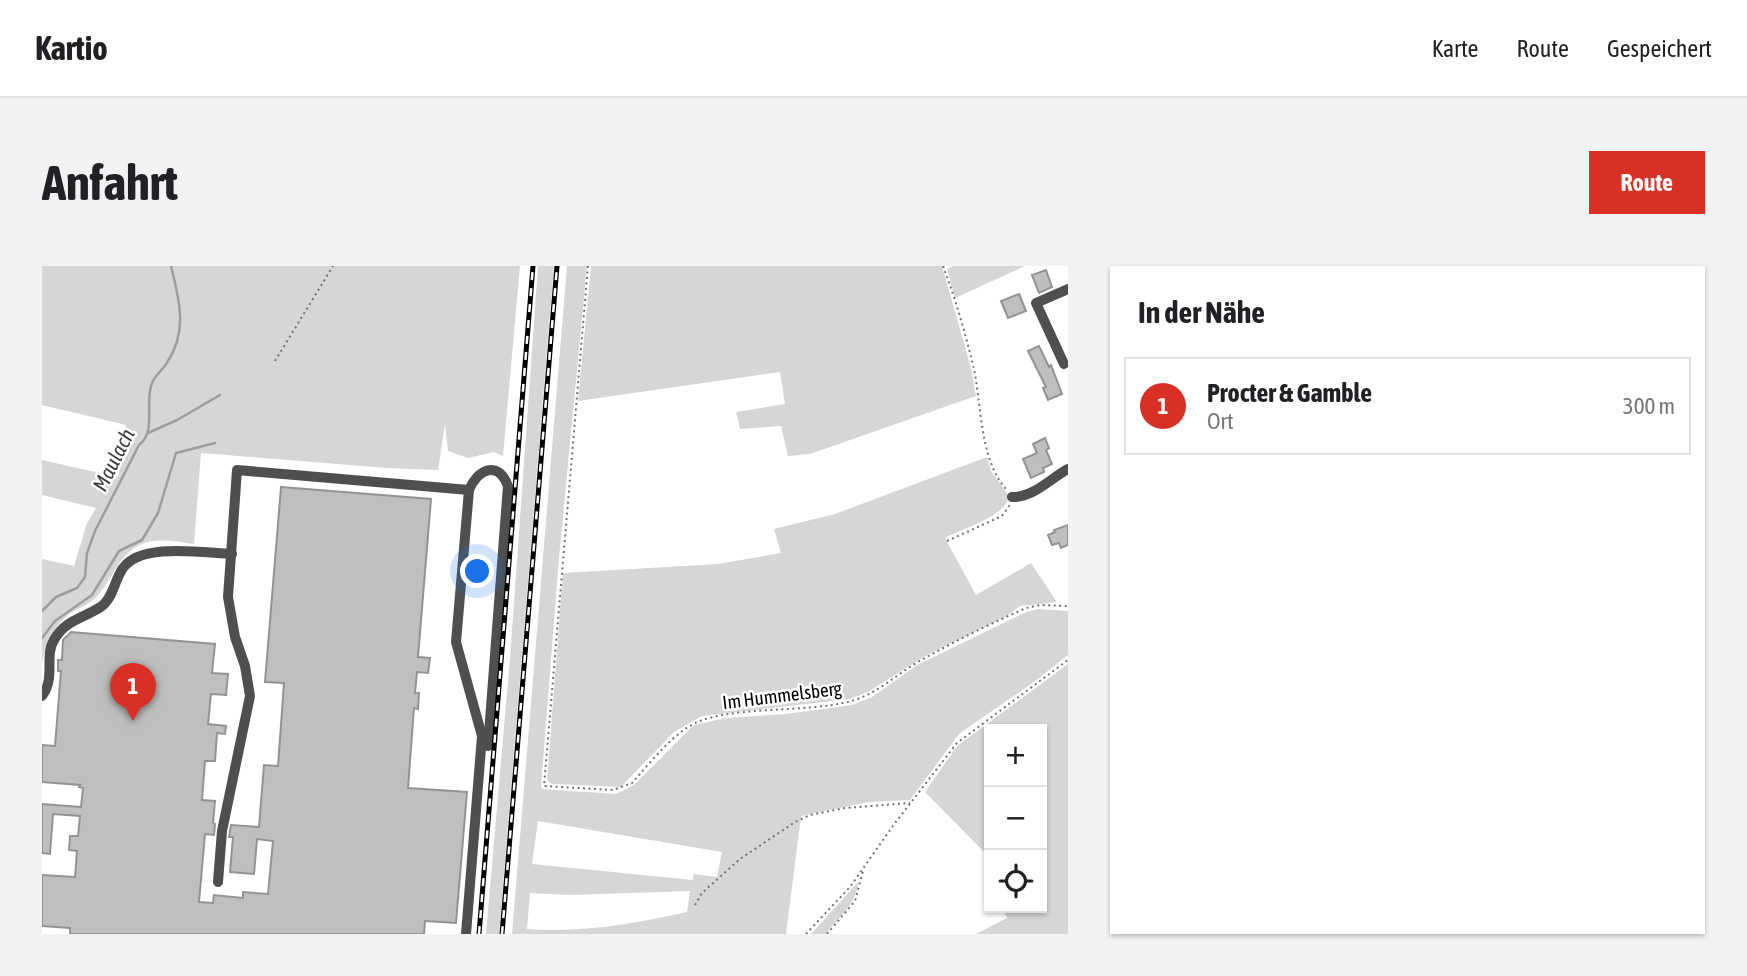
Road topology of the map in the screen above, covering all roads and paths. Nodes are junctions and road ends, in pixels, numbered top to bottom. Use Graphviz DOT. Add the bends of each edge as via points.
graph roads {
  1 [pos="333,266"];
  2 [pos="588,266"];
  3 [pos="943,266"];
  4 [pos="1068,289"];
  5 [pos="275,361"];
  6 [pos="1067,367"];
  7 [pos="1068,469"];
  8 [pos="469,490"];
  9 [pos="1013,497"];
  10 [pos="947,541"];
  11 [pos="232,554"];
  12 [pos="1068,606"];
  13 [pos="1068,660"];
  14 [pos="42,696"];
  15 [pos="911,803"];
  16 [pos="863,870"];
  17 [pos="218,882"];
  18 [pos="695,905"];
  19 [pos="466,934"];
  20 [pos="474,934"];
  21 [pos="806,934"];
  22 [pos="827,934"];
  1 -- 5 [label="path"];
  2 -- 12 [label="path, Im Hummelsberg" via="544,786 623,788 675,737 703,719 852,701 925,658 1026,608"];
  3 -- 9 [label="path" via="973,365 990,462"];
  4 -- 6 [label="street" via="1036,303"];
  7 -- 9 [label="street" via="1034,491"];
  8 -- 11 [label="street" via="236,470"];
  8 -- 19 [label="street" via="456,642 482,736"];
  8 -- 20 [label="street" via="474,478 484,471 497,470 508,486"];
  9 -- 10 [label="path" via="1002,516"];
  11 -- 14 [label="street" via="156,551 133,558 104,604 64,625 52,643 49,688"];
  11 -- 17 [label="street" via="228,597 250,696 222,831"];
  13 -- 15 [label="path" via="957,743"];
  15 -- 16 [label="path"];
  15 -- 18 [label="path" via="845,808 795,822 740,859"];
  16 -- 21 [label="path"];
  16 -- 22 [label="path" via="855,901"];
}
